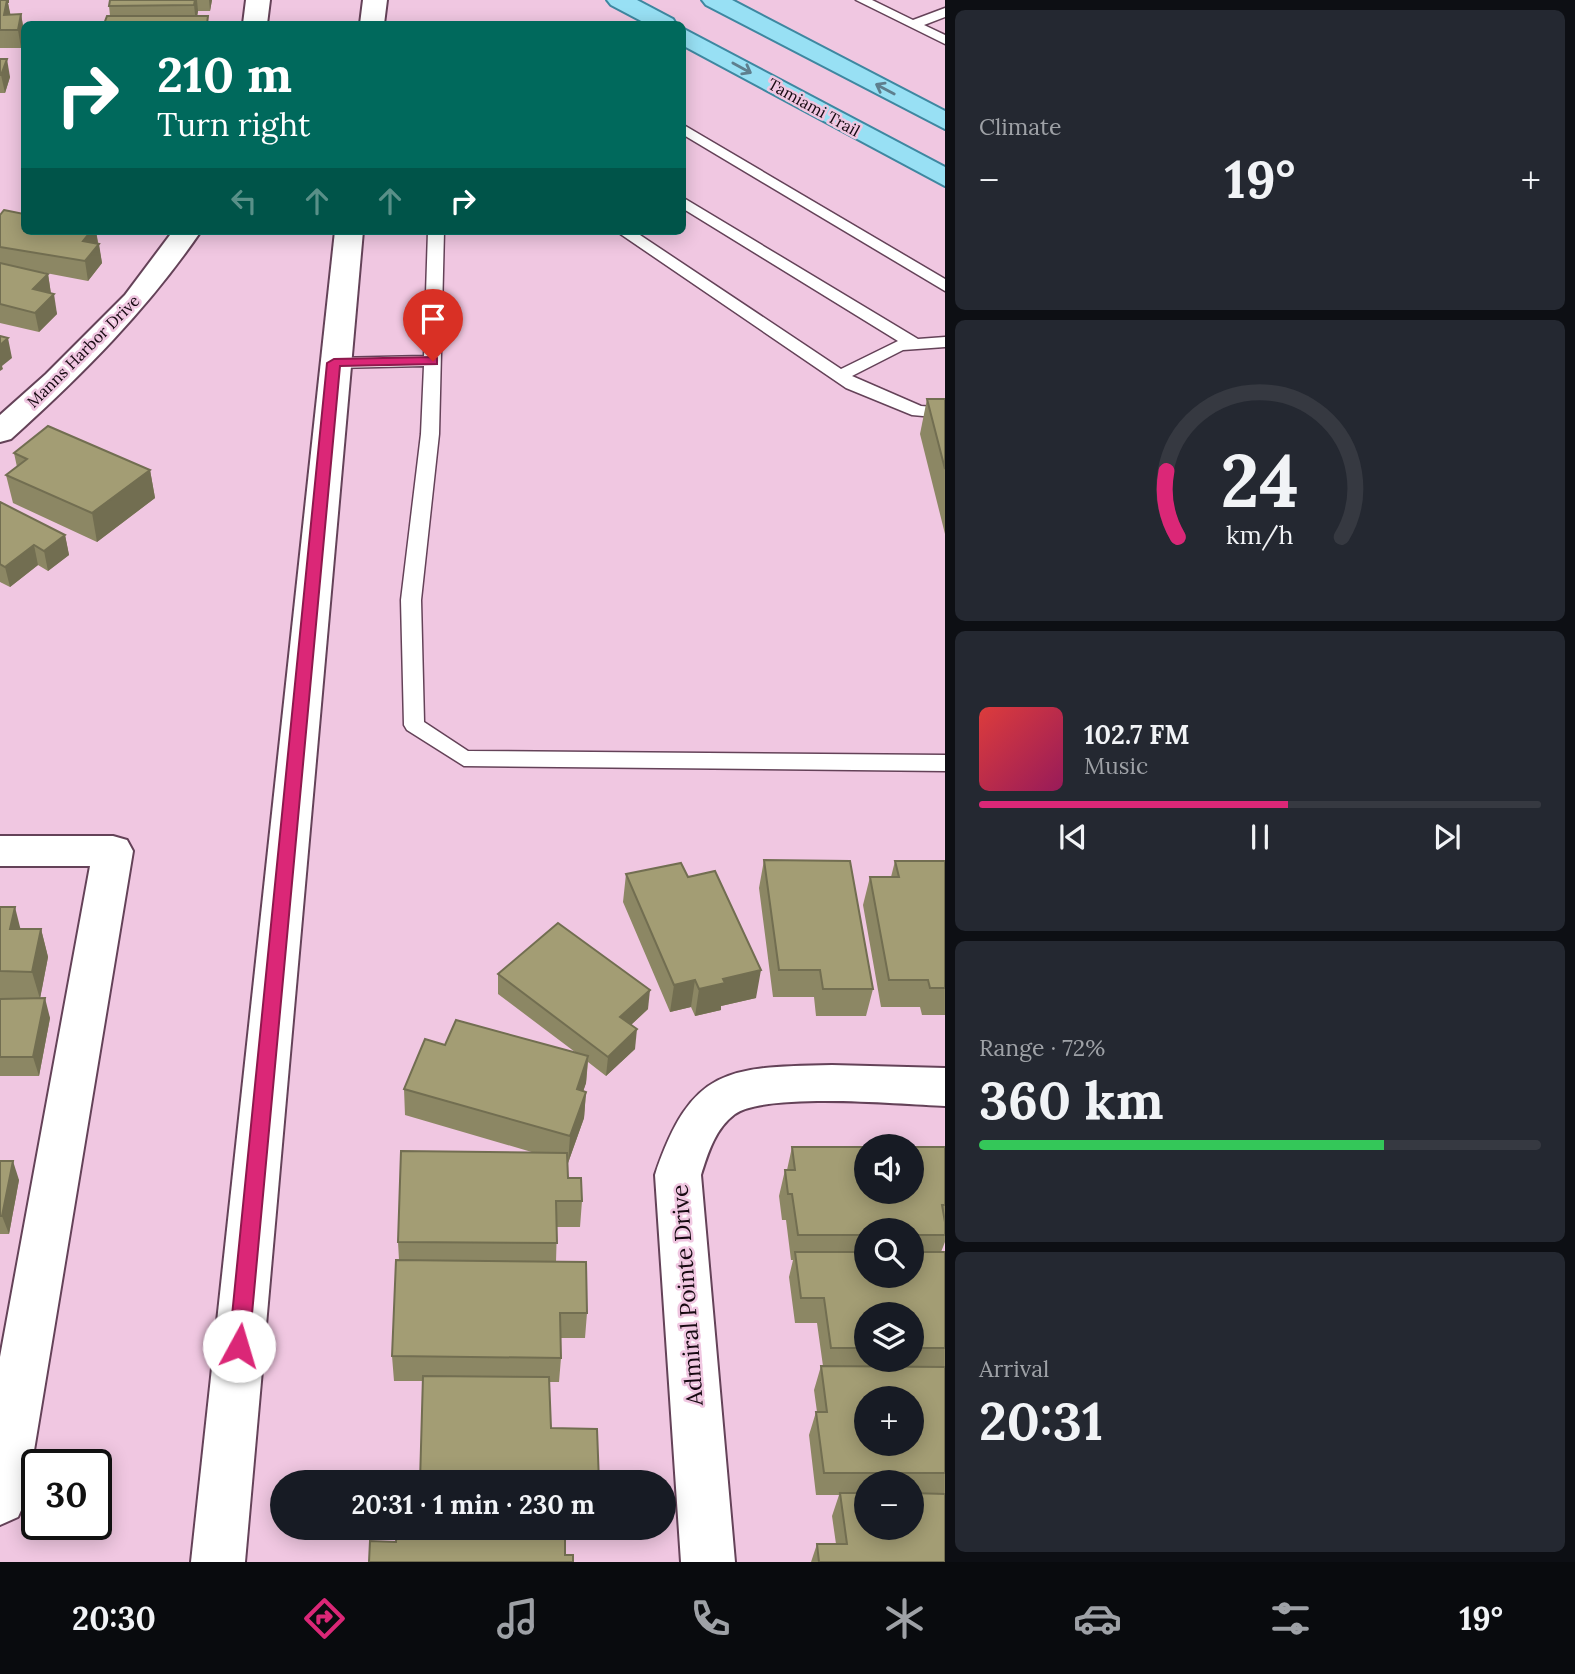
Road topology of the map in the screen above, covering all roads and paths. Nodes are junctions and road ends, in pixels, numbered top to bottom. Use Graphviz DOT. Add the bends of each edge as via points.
graph roads {
  1 [pos="258,0"];
  2 [pos="375,0"];
  3 [pos="619,0"];
  4 [pos="714,0"];
  5 [pos="862,0"];
  6 [pos="945,12"];
  7 [pos="255,21"];
  8 [pos="372,21"];
  9 [pos="658,21"];
  10 [pos="914,25"];
  11 [pos="686,37"];
  12 [pos="945,40"];
  13 [pos="945,121"];
  14 [pos="686,130"];
  15 [pos="945,178"];
  16 [pos="686,203"];
  17 [pos="184,235"];
  18 [pos="349,235"];
  19 [pos="436,235"];
  20 [pos="630,235"];
  21 [pos="945,286"];
  22 [pos="945,342"];
  23 [pos="915,344"];
  24 [pos="433,361"];
  25 [pos="334,363"];
  26 [pos="840,376"];
  27 [pos="945,413"];
  28 [pos="0,432"];
  29 [pos="945,763"];
  30 [pos="0,851"];
  31 [pos="945,1087"];
  32 [pos="0,1499"];
  33 [pos="218,1562"];
  34 [pos="708,1562"];
  1 -- 7 [label="street"];
  2 -- 8 [label="street"];
  3 -- 9 [label="main road"];
  13 -- 4 [label="main road, one-way"];
  5 -- 10 [label="lane"];
  6 -- 10 [label="lane"];
  10 -- 12 [label="lane"];
  11 -- 15 [label="main road, Tamiami Trail, one-way"];
  14 -- 21 [label="lane"];
  16 -- 23 [label="lane"];
  17 -- 28 [label="street, Manns Harbor Drive" via="135,301 57,382"];
  18 -- 25 [label="street"];
  19 -- 24 [label="lane"];
  20 -- 26 [label="lane"];
  22 -- 23 [label="lane"];
  23 -- 26 [label="lane" via="900,345"];
  24 -- 25 [label="lane"];
  24 -- 29 [label="lane" via="430,434 411,600 414,725 464,758"];
  25 -- 33 [label="street"];
  26 -- 27 [label="lane" via="883,399 918,411"];
  30 -- 32 [label="street" via="113,851"];
  31 -- 34 [label="street, Admiral Pointe Drive" via="764,1086 725,1096 693,1128 678,1175"];
}
